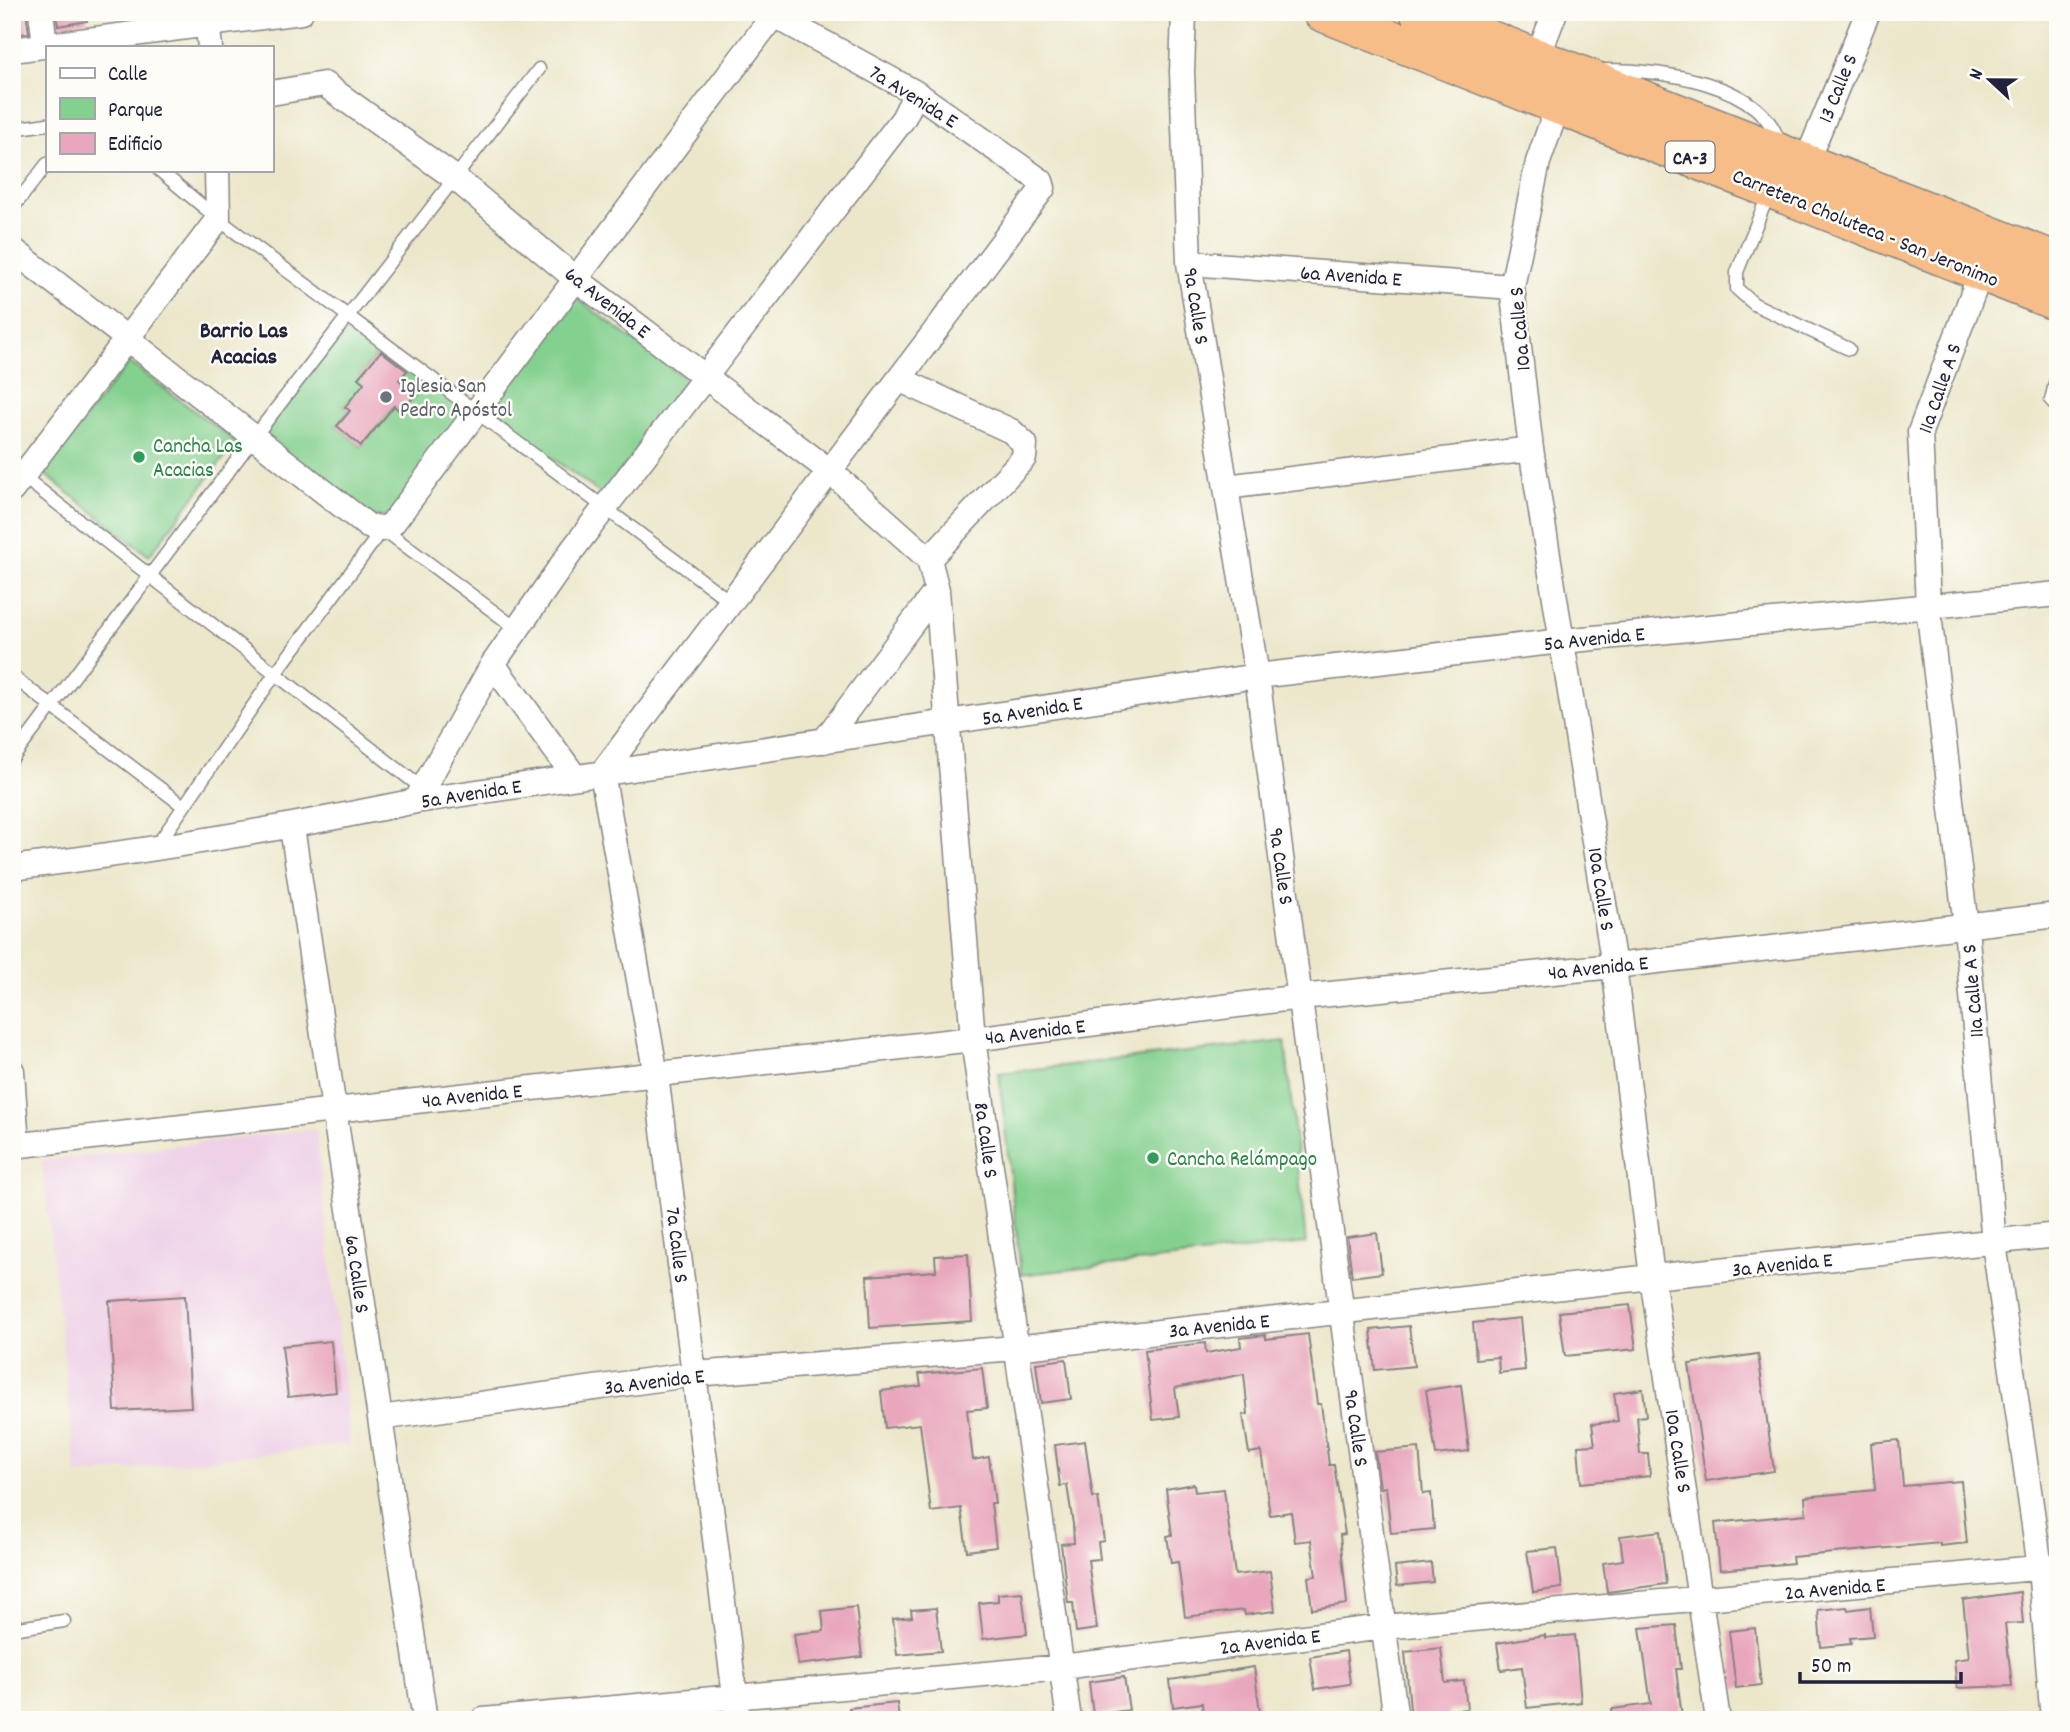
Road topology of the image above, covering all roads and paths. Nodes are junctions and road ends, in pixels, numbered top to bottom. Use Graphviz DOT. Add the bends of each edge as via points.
graph roads {
  1 [pos="41,12"];
  2 [pos="301,12"];
  3 [pos="1184,12"];
  4 [pos="1322,12"];
  5 [pos="1419,12"];
  6 [pos="1555,12"];
  7 [pos="1868,12"];
  8 [pos="772,13"];
  9 [pos="206,17"];
  10 [pos="45,45"];
  11 [pos="210,46"];
  12 [pos="12,50"];
  13 [pos="539,69"];
  14 [pos="1554,78"];
  15 [pos="273,93"];
  16 [pos="916,93"];
  17 [pos="46,124"];
  18 [pos="12,129"];
  19 [pos="46,165"];
  20 [pos="1786,170"];
  21 [pos="161,172"];
  22 [pos="217,172"];
  23 [pos="455,178"];
  24 [pos="12,209"];
  25 [pos="218,219"];
  26 [pos="12,249"];
  27 [pos="2058,262"];
  28 [pos="1189,263"];
  29 [pos="1981,272"];
  30 [pos="576,279"];
  31 [pos="1512,286"];
  32 [pos="2058,302"];
  33 [pos="348,316"];
  34 [pos="128,338"];
  35 [pos="1849,349"];
  36 [pos="2058,372"];
  37 [pos="705,376"];
  38 [pos="901,380"];
  39 [pos="2058,408"];
  40 [pos="476,412"];
  41 [pos="255,436"];
  42 [pos="1531,449"];
  43 [pos="831,472"];
  44 [pos="16,478"];
  45 [pos="1226,487"];
  46 [pos="604,508"];
  47 [pos="383,529"];
  48 [pos="929,559"];
  49 [pos="149,577"];
  50 [pos="937,590"];
  51 [pos="2058,594"];
  52 [pos="731,602"];
  53 [pos="1928,606"];
  54 [pos="517,629"];
  55 [pos="1562,641"];
  56 [pos="493,664"];
  57 [pos="275,674"];
  58 [pos="12,676"];
  59 [pos="1257,676"];
  60 [pos="51,706"];
  61 [pos="949,723"];
  62 [pos="824,741"];
  63 [pos="12,758"];
  64 [pos="602,773"];
  65 [pos="575,777"];
  66 [pos="420,795"];
  67 [pos="182,805"];
  68 [pos="292,827"];
  69 [pos="154,850"];
  70 [pos="12,868"];
  71 [pos="2058,915"];
  72 [pos="1966,927"];
  73 [pos="1614,966"];
  74 [pos="1300,997"];
  75 [pos="973,1039"];
  76 [pos="12,1071"];
  77 [pos="656,1075"];
  78 [pos="334,1110"];
  79 [pos="15,1146"];
  80 [pos="2058,1236"];
  81 [pos="1994,1242"];
  82 [pos="1652,1277"];
  83 [pos="1342,1312"];
  84 [pos="1015,1348"];
  85 [pos="695,1374"];
  86 [pos="380,1418"];
  87 [pos="2049,1567"];
  88 [pos="1702,1600"];
  89 [pos="64,1621"];
  90 [pos="1384,1627"];
  91 [pos="12,1629"];
  92 [pos="1061,1667"];
  93 [pos="737,1708"];
  94 [pos="425,1720"];
  95 [pos="483,1720"];
  96 [pos="1069,1720"];
  97 [pos="1396,1720"];
  98 [pos="1718,1720"];
  99 [pos="2053,1720"];
  1 -- 10 [label="street"];
  2 -- 9 [label="street"];
  3 -- 28 [label="street, 9a Calle S"];
  4 -- 14 [label="highway, Carretera Choluteca - San Jeronimo / CA-3"];
  5 -- 14 [label="highway, Carretera Choluteca - San Jeronimo / CA-3"];
  6 -- 14 [label="street, 10a Calle S"];
  7 -- 20 [label="street, 13 Calle S"];
  8 -- 16 [label="street, 7a Avenida E"];
  8 -- 30 [label="street"];
  9 -- 10 [label="street"];
  9 -- 11 [label="street"];
  10 -- 12 [label="street"];
  13 -- 23 [label="lane"];
  14 -- 20 [label="highway, Carretera Choluteca - San Jeronimo / CA-3"];
  14 -- 20 [label="lane" via="1650,70 1700,80 1750,105 1776,128"];
  14 -- 31 [label="street, 10a Calle S"];
  15 -- 23 [label="street, 6a Avenida E" via="324,85"];
  16 -- 37 [label="street" via="903,119"];
  16 -- 38 [label="street, 7a Avenida E" via="1041,181 1043,188"];
  17 -- 18 [label="lane"];
  19 -- 24 [label="lane"];
  20 -- 27 [label="highway, Carretera Choluteca - San Jeronimo / CA-3"];
  20 -- 29 [label="highway, Carretera Choluteca - San Jeronimo / CA-3"];
  20 -- 35 [label="lane" via="1737,272 1737,289 1754,304"];
  21 -- 25 [label="lane"];
  22 -- 25 [label="street"];
  23 -- 30 [label="street, 6a Avenida E"];
  23 -- 33 [label="lane"];
  25 -- 33 [label="lane"];
  25 -- 34 [label="street"];
  26 -- 34 [label="street"];
  28 -- 31 [label="street, 6a Avenida E"];
  28 -- 45 [label="street, 9a Calle S"];
  29 -- 32 [label="highway, Carretera Choluteca - San Jeronimo / CA-3"];
  29 -- 53 [label="street, 11a Calle A S" via="1920,432"];
  30 -- 37 [label="street, 6a Avenida E"];
  30 -- 40 [label="street"];
  31 -- 42 [label="street, 10a Calle S"];
  33 -- 40 [label="lane"];
  33 -- 41 [label="lane"];
  34 -- 41 [label="street"];
  34 -- 44 [label="street"];
  36 -- 39 [label="lane" via="2051,400"];
  37 -- 43 [label="street, 6a Avenida E"];
  37 -- 46 [label="street"];
  38 -- 43 [label="street"];
  38 -- 48 [label="street" via="1012,431 1025,444 1024,458"];
  40 -- 46 [label="lane"];
  40 -- 47 [label="street" via="392,524"];
  41 -- 47 [label="street" via="368,526"];
  41 -- 49 [label="lane"];
  42 -- 45 [label="street"];
  42 -- 55 [label="street, 10a Calle S"];
  43 -- 48 [label="street, 6a Avenida E"];
  43 -- 52 [label="street"];
  44 -- 49 [label="lane"];
  45 -- 59 [label="street, 9a Calle S"];
  46 -- 52 [label="lane"];
  46 -- 54 [label="street"];
  47 -- 54 [label="lane"];
  47 -- 57 [label="lane"];
  48 -- 50 [label="street, 8a Calle S"];
  49 -- 57 [label="lane"];
  49 -- 60 [label="lane"];
  50 -- 61 [label="street, 8a Calle S"];
  50 -- 62 [label="street"];
  51 -- 53 [label="street, 5a Avenida E"];
  52 -- 64 [label="street"];
  53 -- 55 [label="street, 5a Avenida E"];
  53 -- 72 [label="street, 11a Calle A S"];
  54 -- 56 [label="street"];
  55 -- 59 [label="street, 5a Avenida E"];
  55 -- 73 [label="street, 10a Calle S"];
  56 -- 65 [label="street"];
  56 -- 66 [label="street"];
  57 -- 66 [label="lane"];
  57 -- 67 [label="lane"];
  58 -- 60 [label="lane"];
  59 -- 61 [label="street, 5a Avenida E"];
  59 -- 74 [label="street, 9a Calle S"];
  60 -- 63 [label="lane"];
  60 -- 67 [label="lane"];
  61 -- 62 [label="street, 5a Avenida E"];
  61 -- 75 [label="street, 8a Calle S"];
  62 -- 64 [label="street, 5a Avenida E"];
  64 -- 65 [label="street, 5a Avenida E"];
  64 -- 77 [label="street, 7a Calle S"];
  65 -- 66 [label="street, 5a Avenida E"];
  66 -- 68 [label="street, 5a Avenida E"];
  67 -- 69 [label="lane"];
  68 -- 69 [label="street, 5a Avenida E"];
  68 -- 78 [label="street, 6a Calle S"];
  69 -- 70 [label="street, 5a Avenida E"];
  71 -- 72 [label="street, 4a Avenida E"];
  72 -- 73 [label="street, 4a Avenida E"];
  72 -- 81 [label="street, 11a Calle A S"];
  73 -- 74 [label="street, 4a Avenida E"];
  73 -- 82 [label="street, 10a Calle S"];
  74 -- 75 [label="street, 4a Avenida E"];
  74 -- 83 [label="street, 9a Calle S"];
  75 -- 77 [label="street, 4a Avenida E"];
  75 -- 84 [label="street, 8a Calle S"];
  76 -- 79 [label="street"];
  77 -- 78 [label="street, 4a Avenida E"];
  77 -- 85 [label="street, 7a Calle S"];
  78 -- 79 [label="street, 4a Avenida E"];
  78 -- 86 [label="street, 6a Calle S"];
  80 -- 81 [label="street, 3a Avenida E"];
  81 -- 82 [label="street, 3a Avenida E"];
  81 -- 87 [label="street, 11a Calle A S"];
  82 -- 83 [label="street, 3a Avenida E"];
  82 -- 88 [label="street, 10a Calle S"];
  83 -- 84 [label="street, 3a Avenida E"];
  83 -- 90 [label="street, 9a Calle S"];
  84 -- 85 [label="street, 3a Avenida E"];
  84 -- 92 [label="street, 8a Calle S"];
  85 -- 86 [label="street, 3a Avenida E"];
  85 -- 93 [label="street, 7a Calle S"];
  86 -- 94 [label="street, 6a Calle S"];
  87 -- 88 [label="street, 2a Avenida E"];
  87 -- 99 [label="street, 11a Calle A S"];
  88 -- 90 [label="street, 2a Avenida E"];
  88 -- 98 [label="street, 10a Calle S"];
  89 -- 91 [label="lane"];
  90 -- 92 [label="street, 2a Avenida E"];
  90 -- 97 [label="street, 9a Calle S"];
  92 -- 93 [label="street, 2a Avenida E"];
  92 -- 96 [label="street, 8a Calle S"];
  93 -- 95 [label="street, 2a Avenida E"];
}
